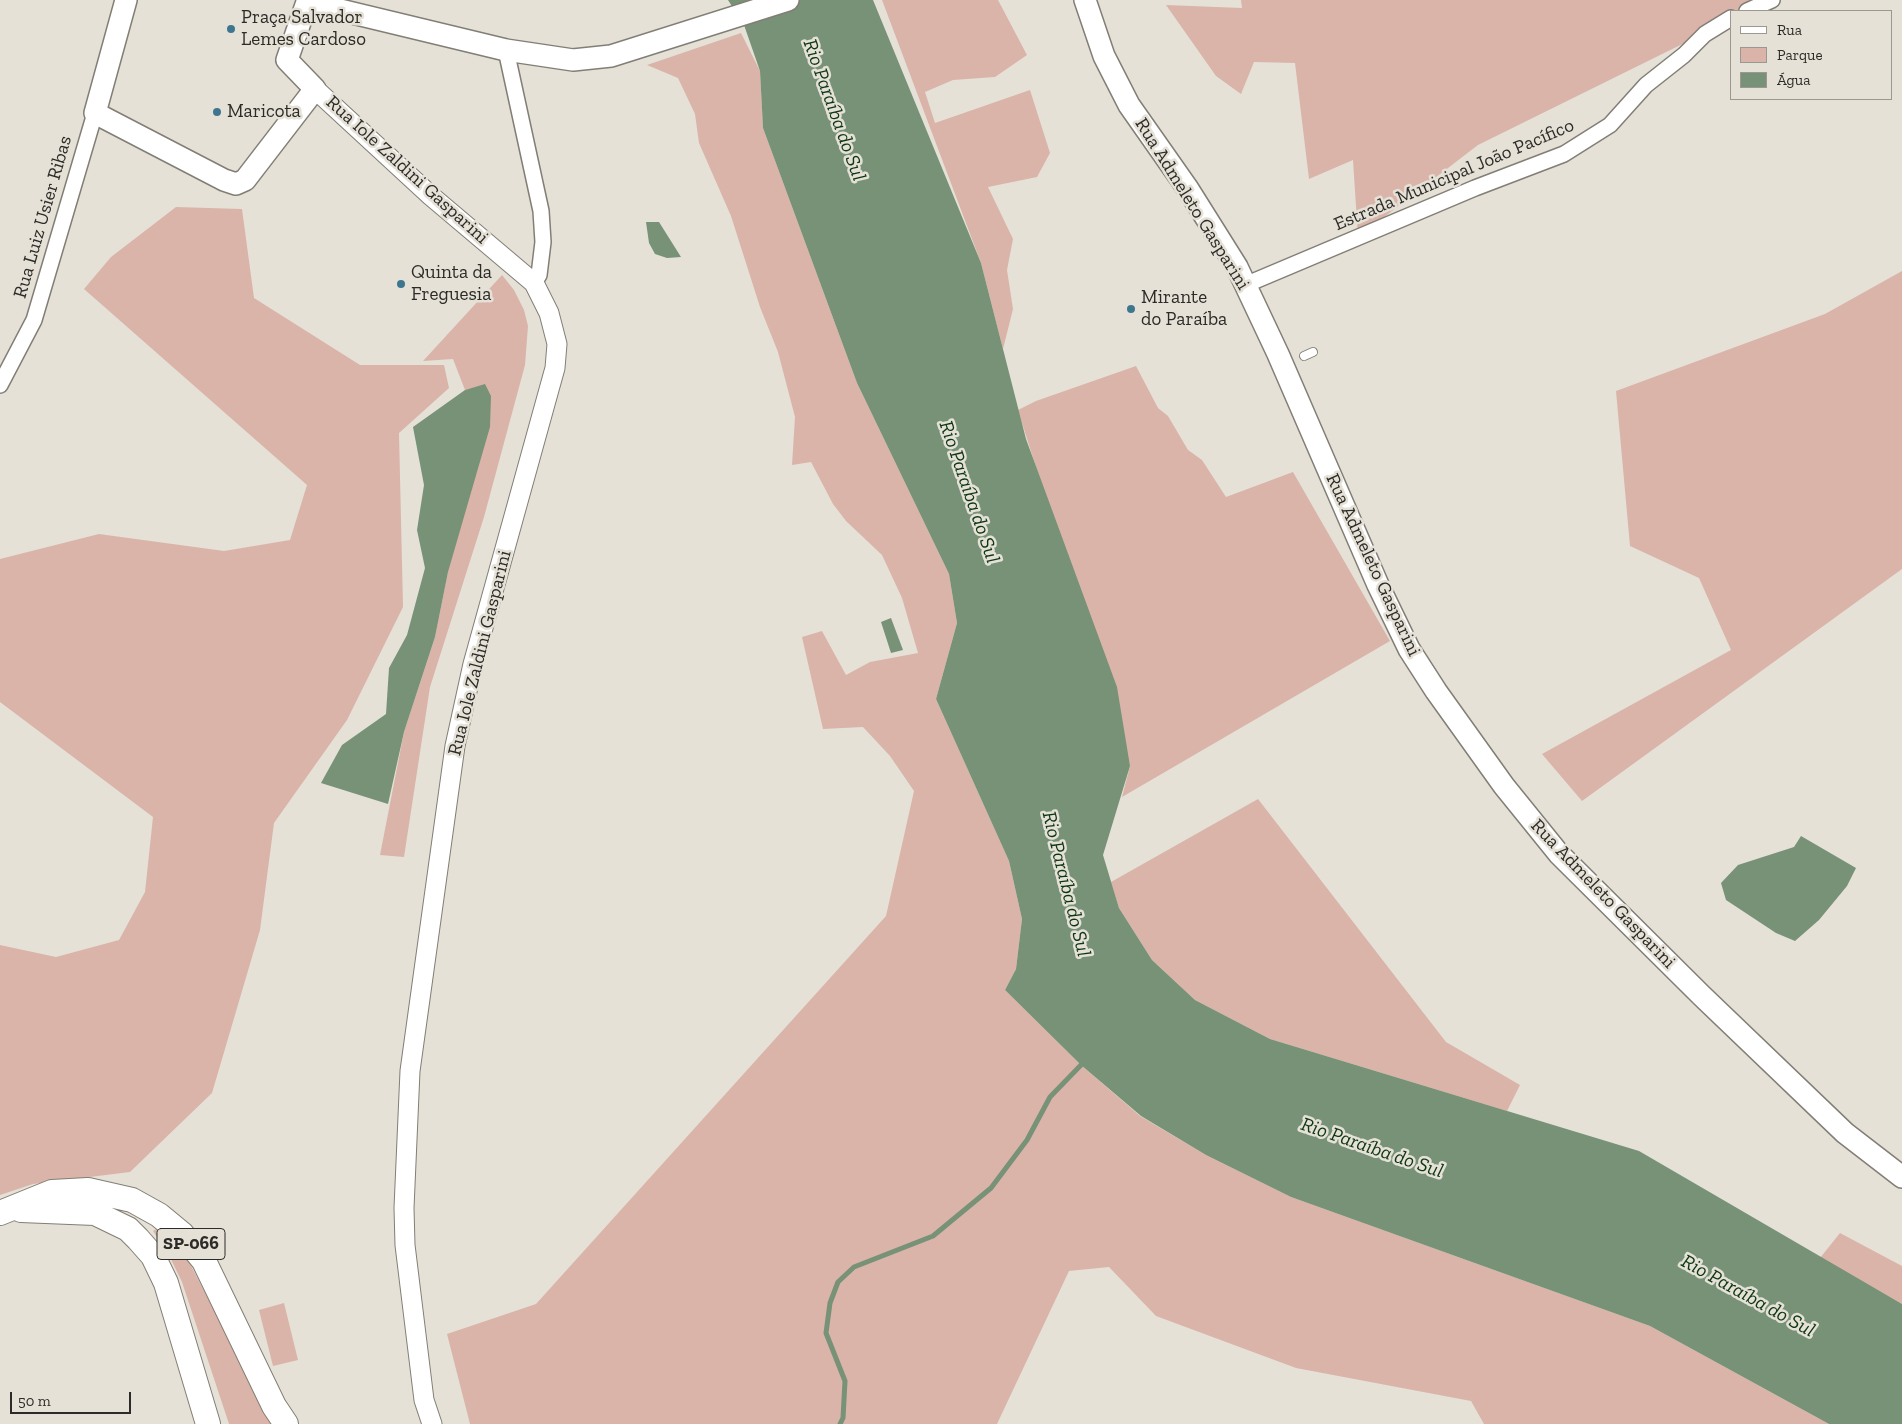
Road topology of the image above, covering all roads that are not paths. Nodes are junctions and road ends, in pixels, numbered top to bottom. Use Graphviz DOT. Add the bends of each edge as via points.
graph roads {
  1 [pos="788,0"];
  2 [pos="1084,0"];
  3 [pos="1772,0"];
  4 [pos="308,1"];
  5 [pos="124,3"];
  6 [pos="1748,10"];
  7 [pos="1730,19"];
  8 [pos="506,50"];
  9 [pos="315,89"];
  10 [pos="95,113"];
  11 [pos="534,283"];
  12 [pos="1245,285"];
  13 [pos="1313,352"];
  14 [pos="1304,356"];
  15 [pos="0,385"];
  16 [pos="1902,1177"];
  17 [pos="4,1211"];
  18 [pos="254,1365"];
  19 [pos="208,1424"];
  20 [pos="286,1424"];
  21 [pos="305,1424"];
  22 [pos="432,1424"];
  1 -- 8 [label="main road" via="594,59 573,60"];
  2 -- 12 [label="main road, Rua Admeleto Gasparini" via="1104,56 1129,105 1188,190"];
  3 -- 6 [label="street"];
  4 -- 8 [label="main road"];
  4 -- 9 [label="main road, Rua Iole Zaldini Gasparini" via="287,60"];
  5 -- 10 [label="main road"];
  7 -- 12 [label="street, Estrada Municipal João Pacífico" via="1705,34 1646,85 1610,125 1564,154"];
  8 -- 11 [label="street" via="541,211 543,242 539,275"];
  9 -- 10 [label="main road" via="245,180 236,184"];
  9 -- 11 [label="street, Rua Iole Zaldini Gasparini" via="431,196"];
  10 -- 15 [label="street, Rua Luiz Usier Ribas" via="34,320"];
  11 -- 22 [label="street, Rua Iole Zaldini Gasparini" via="549,313 557,344 555,368 474,664 455,746 410,1071 405,1245 424,1400"];
  12 -- 16 [label="main road, Rua Admeleto Gasparini" via="1409,649 1504,786 1559,854 1709,1003 1845,1133"];
  13 -- 14 [label="lane"];
  17 -- 18 [label="main road, SP-066" via="52,1192 88,1190 132,1200 160,1215 204,1260"];
  17 -- 19 [label="main road, SP-066" via="94,1212 128,1229 138,1239 153,1256 166,1283"];
  18 -- 20 [label="main road, SP-066"];
  18 -- 21 [label="main road"];
}
